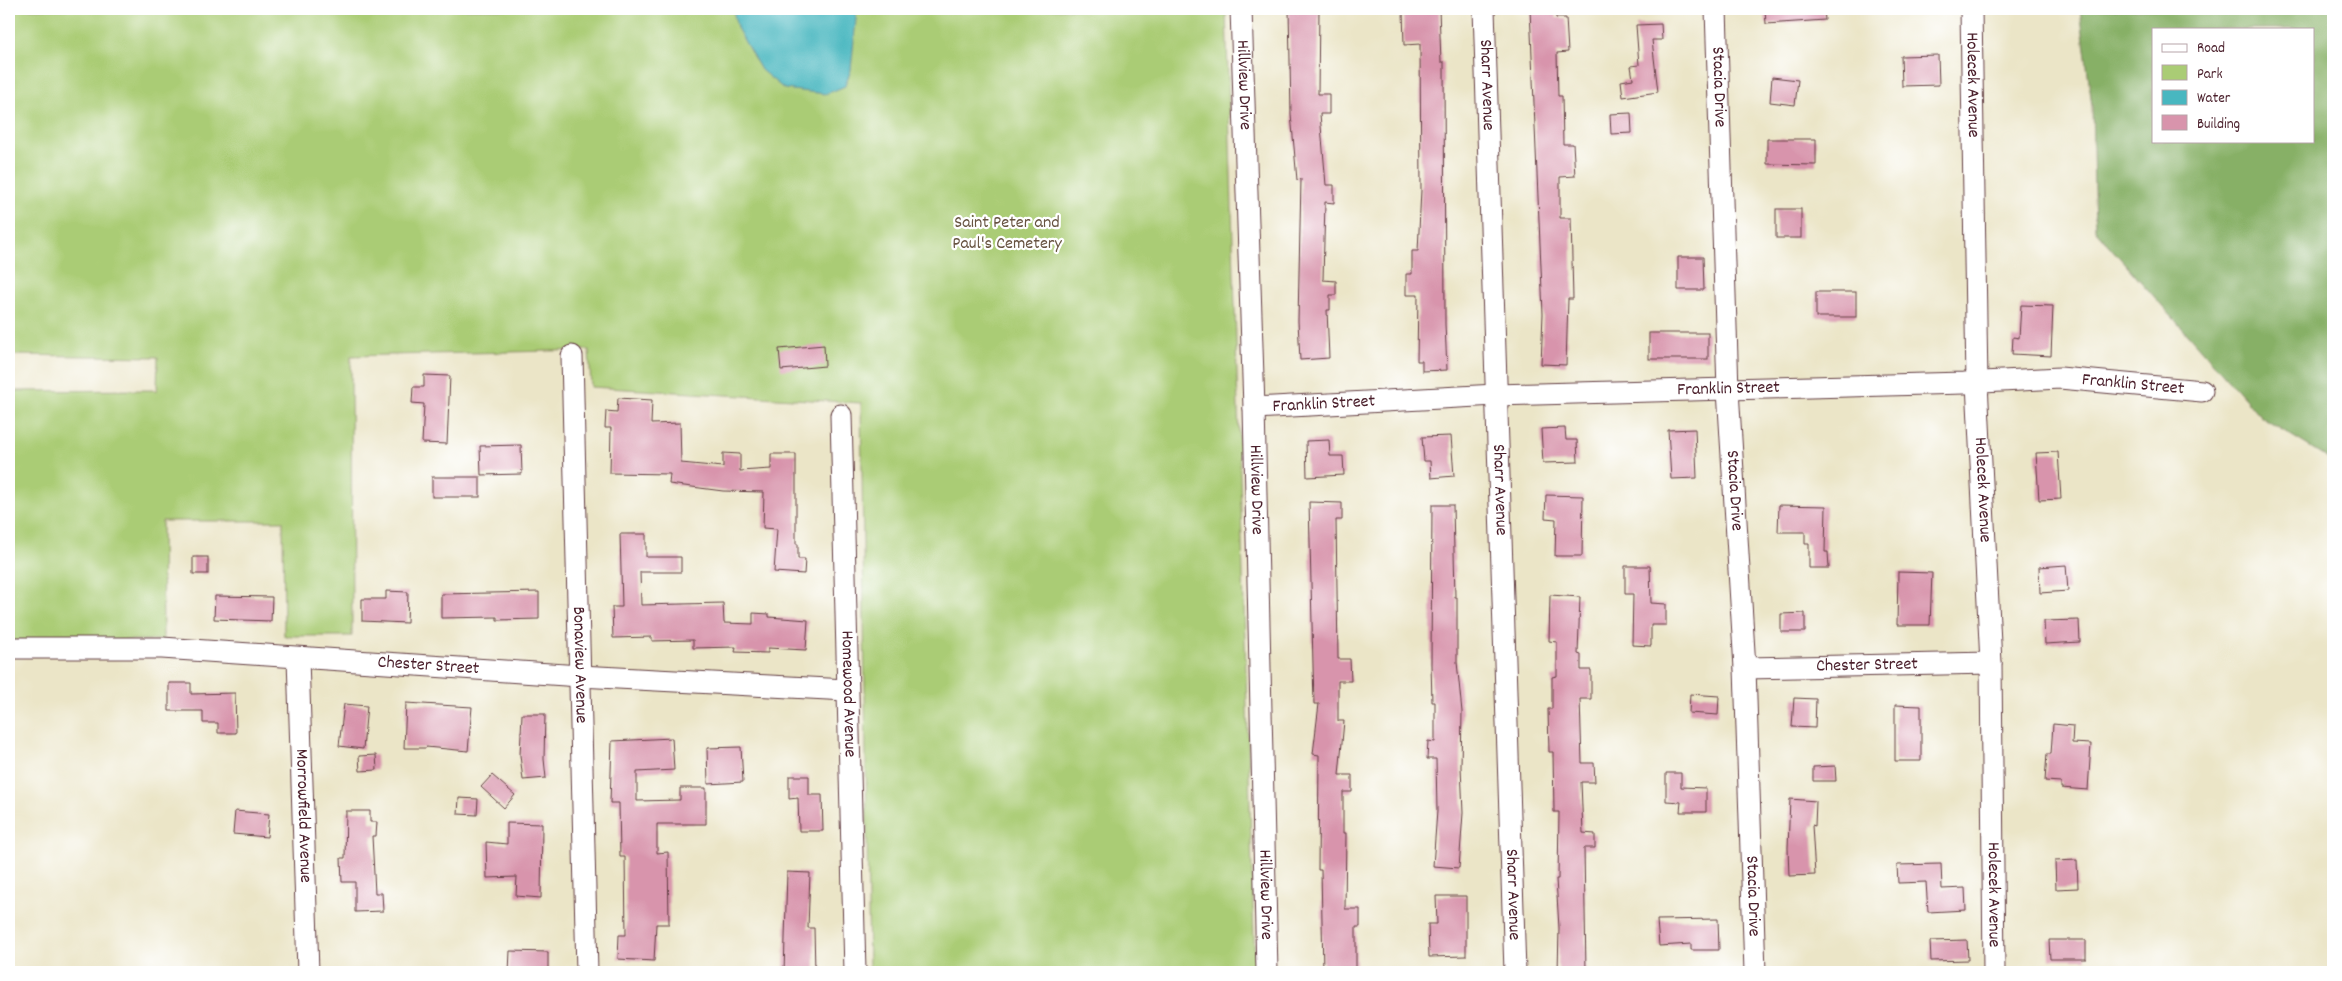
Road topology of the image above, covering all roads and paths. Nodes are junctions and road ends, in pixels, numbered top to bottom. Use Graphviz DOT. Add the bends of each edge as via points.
graph roads {
  1 [pos="1242,9"];
  2 [pos="1484,9"];
  3 [pos="1716,9"];
  4 [pos="1971,9"];
  5 [pos="572,356"];
  6 [pos="1977,383"];
  7 [pos="1728,390"];
  8 [pos="2202,391"];
  9 [pos="1496,395"];
  10 [pos="1254,408"];
  11 [pos="841,415"];
  12 [pos="9,648"];
  13 [pos="298,658"];
  14 [pos="1990,663"];
  15 [pos="1745,668"];
  16 [pos="580,676"];
  17 [pos="847,690"];
  18 [pos="308,972"];
  19 [pos="588,972"];
  20 [pos="855,972"];
  21 [pos="1267,972"];
  22 [pos="1515,972"];
  23 [pos="1755,972"];
  24 [pos="1994,972"];
  1 -- 10 [label="street, Hillview Drive"];
  2 -- 9 [label="street, Sharr Avenue"];
  3 -- 7 [label="street, Stacia Drive"];
  4 -- 6 [label="street, Holecek Avenue"];
  5 -- 16 [label="street, Bonaview Avenue"];
  6 -- 7 [label="street, Franklin Street"];
  6 -- 8 [label="street, Franklin Street" via="2060,378"];
  6 -- 14 [label="street, Holecek Avenue"];
  7 -- 9 [label="street, Franklin Street"];
  7 -- 15 [label="street, Stacia Drive"];
  9 -- 10 [label="street, Franklin Street"];
  9 -- 22 [label="street, Sharr Avenue"];
  10 -- 21 [label="street, Hillview Drive"];
  11 -- 17 [label="street, Homewood Avenue"];
  12 -- 13 [label="street, Chester Street" via="162,648"];
  13 -- 16 [label="street, Chester Street"];
  13 -- 18 [label="street, Morrowfield Avenue"];
  14 -- 15 [label="street, Chester Street"];
  14 -- 24 [label="street, Holecek Avenue"];
  15 -- 23 [label="street, Stacia Drive"];
  16 -- 17 [label="street, Chester Street"];
  16 -- 19 [label="street, Bonaview Avenue"];
  17 -- 20 [label="street, Homewood Avenue"];
}
